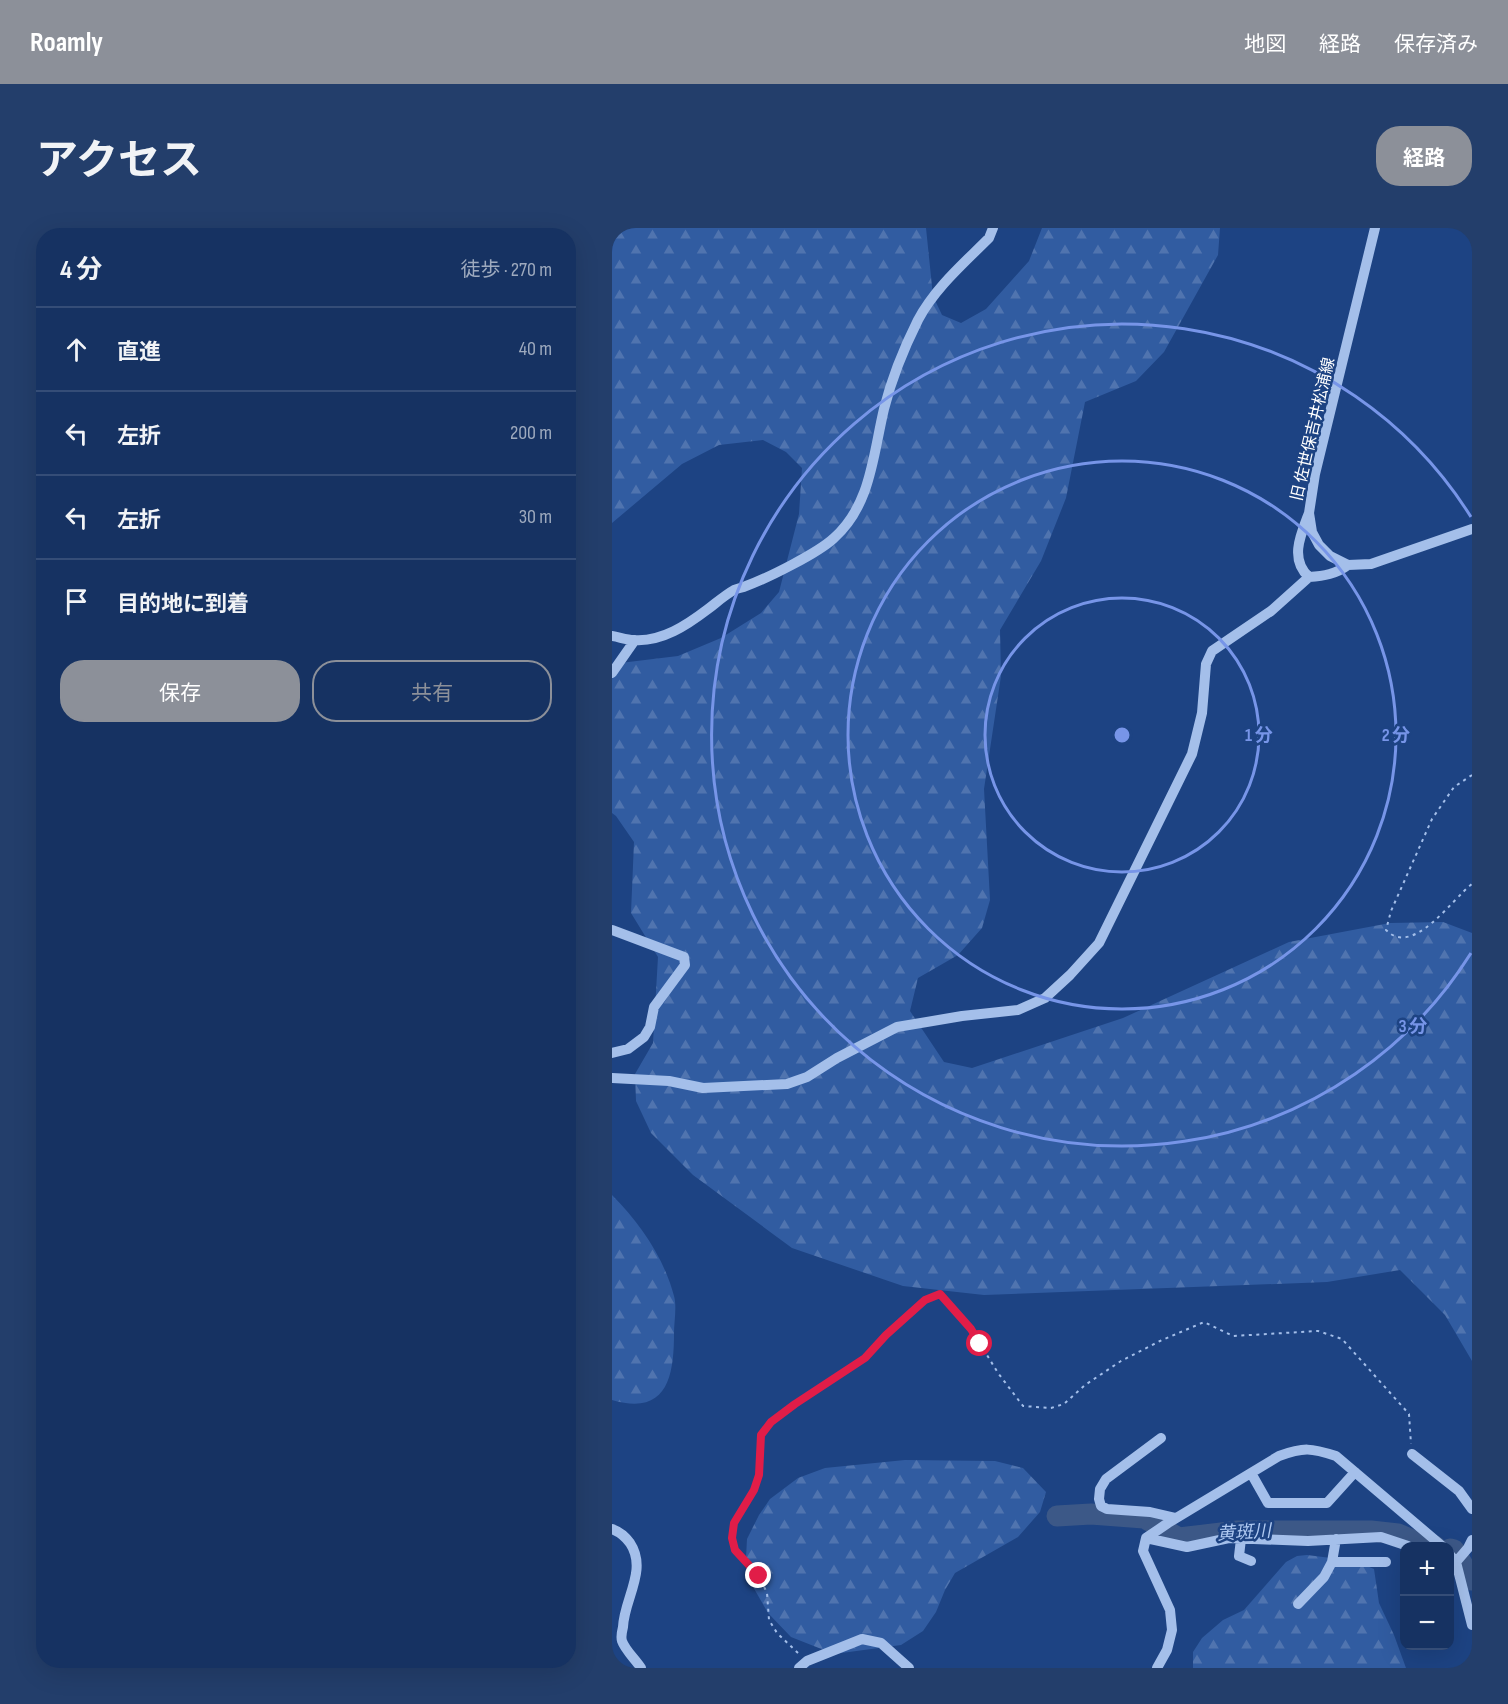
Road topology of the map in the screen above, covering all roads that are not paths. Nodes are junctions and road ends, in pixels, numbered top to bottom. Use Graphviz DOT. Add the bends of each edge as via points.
graph roads {
  1 [pos="993,228"];
  2 [pos="1375,228"];
  3 [pos="1309,513"];
  4 [pos="1472,529"];
  5 [pos="1348,565"];
  6 [pos="1309,577"];
  7 [pos="612,636"];
  8 [pos="635,640"];
  9 [pos="612,673"];
  10 [pos="612,930"];
  11 [pos="612,1053"];
  12 [pos="612,1078"];
  13 [pos="1161,1438"];
  14 [pos="1412,1454"];
  15 [pos="1355,1472"];
  16 [pos="1251,1473"];
  17 [pos="1472,1509"];
  18 [pos="1176,1518"];
  19 [pos="612,1530"];
  20 [pos="1146,1538"];
  21 [pos="1241,1539"];
  22 [pos="1336,1539"];
  23 [pos="1472,1540"];
  24 [pos="1437,1542"];
  25 [pos="1400,1543"];
  26 [pos="1454,1558"];
  27 [pos="1251,1561"];
  28 [pos="1332,1562"];
  29 [pos="1386,1562"];
  30 [pos="1454,1566"];
  31 [pos="1298,1604"];
  32 [pos="1472,1625"];
  33 [pos="803,1665"];
  34 [pos="641,1668"];
  35 [pos="909,1668"];
  36 [pos="1157,1668"];
  1 -- 8 [label="street" via="989,238 938,289 918,320 884,408 875,456 854,515 833,539 735,589 688,624"];
  2 -- 3 [label="street, 旧 佐世保吉井松浦線"];
  3 -- 5 [label="street, 旧 佐世保吉井松浦線" via="1319,545"];
  3 -- 6 [label="street" via="1298,549 1302,570"];
  4 -- 5 [label="street" via="1371,564"];
  5 -- 6 [label="street" via="1332,574"];
  6 -- 12 [label="street" via="1271,611 1212,651 1206,664 1202,713 1192,754 1099,943 1045,998 1018,1010 897,1027 787,1084 703,1088 669,1081"];
  7 -- 8 [label="street"];
  8 -- 9 [label="street"];
  10 -- 11 [label="street" via="684,957 686,965 654,1007 644,1037 628,1049"];
  13 -- 18 [label="street" via="1106,1479 1099,1499 1107,1509"];
  14 -- 17 [label="street" via="1459,1491"];
  15 -- 16 [label="street" via="1336,1456 1298,1449"];
  15 -- 16 [label="street" via="1327,1503 1268,1503"];
  15 -- 24 [label="street"];
  16 -- 18 [label="street"];
  18 -- 20 [label="street"];
  19 -- 34 [label="street" via="627,1538 637,1560 636,1579 624,1612 622,1641"];
  20 -- 21 [label="street" via="1187,1547"];
  20 -- 36 [label="street" via="1143,1551 1170,1610 1172,1630"];
  21 -- 22 [label="street"];
  21 -- 27 [label="street" via="1239,1556"];
  22 -- 25 [label="street" via="1381,1537"];
  22 -- 28 [label="street"];
  23 -- 26 [label="street"];
  28 -- 29 [label="street"];
  28 -- 31 [label="street" via="1324,1577"];
  30 -- 32 [label="street"];
  33 -- 35 [label="street" via="862,1638 880,1643"];
}
